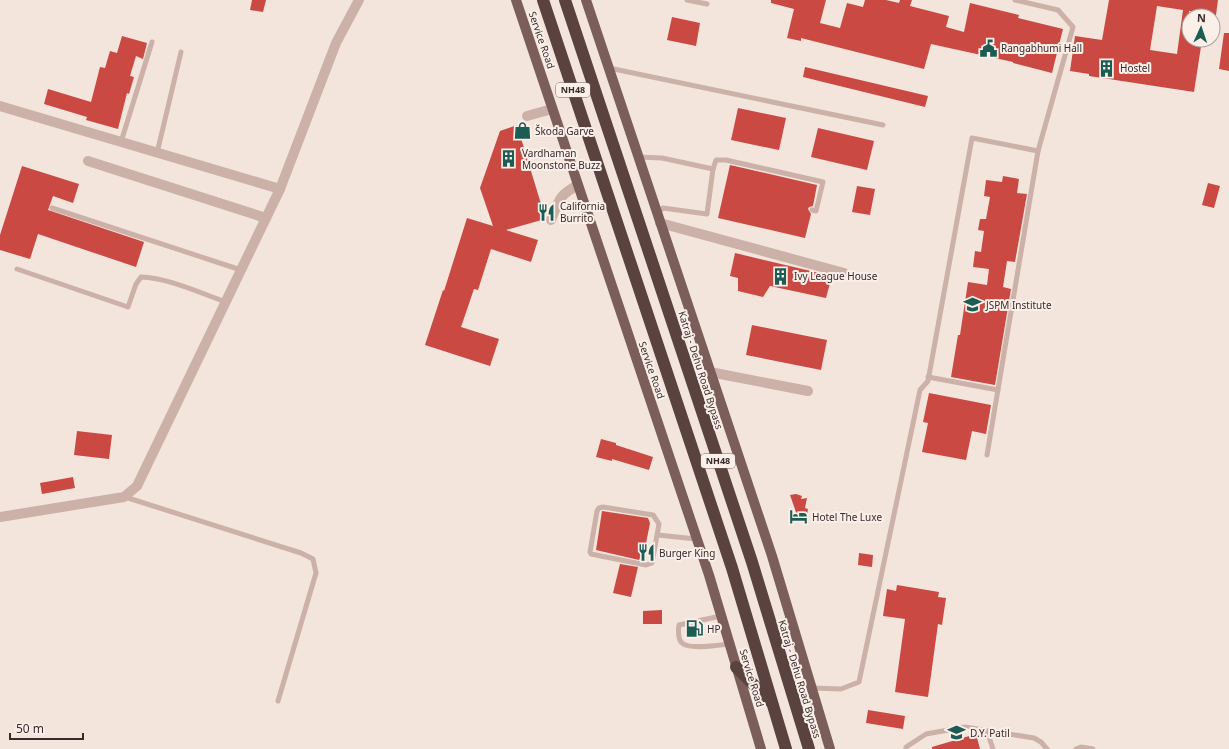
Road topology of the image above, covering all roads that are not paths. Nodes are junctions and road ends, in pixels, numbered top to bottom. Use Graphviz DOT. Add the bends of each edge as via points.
graph roads {
  1 [pos="359,0"];
  2 [pos="516,0"];
  3 [pos="543,0"];
  4 [pos="565,0"];
  5 [pos="586,0"];
  6 [pos="687,0"];
  7 [pos="1015,0"];
  8 [pos="707,4"];
  9 [pos="152,42"];
  10 [pos="181,52"];
  11 [pos="608,68"];
  12 [pos="0,106"];
  13 [pos="552,108"];
  14 [pos="527,116"];
  15 [pos="883,125"];
  16 [pos="121,142"];
  17 [pos="1038,151"];
  18 [pos="157,153"];
  19 [pos="638,157"];
  20 [pos="88,161"];
  21 [pos="713,169"];
  22 [pos="578,185"];
  23 [pos="280,189"];
  24 [pos="52,208"];
  25 [pos="812,210"];
  26 [pos="657,213"];
  27 [pos="266,218"];
  28 [pos="551,220"];
  29 [pos="660,223"];
  30 [pos="17,269"];
  31 [pos="241,270"];
  32 [pos="844,273"];
  33 [pos="226,302"];
  34 [pos="710,372"];
  35 [pos="928,377"];
  36 [pos="808,390"];
  37 [pos="998,390"];
  38 [pos="987,455"];
  39 [pos="124,497"];
  40 [pos="0,517"];
  41 [pos="658,535"];
  42 [pos="696,539"];
  43 [pos="721,616"];
  44 [pos="729,644"];
  45 [pos="736,667"];
  46 [pos="812,688"];
  47 [pos="278,701"];
  48 [pos="771,703"];
  49 [pos="987,731"];
  50 [pos="761,749"];
  51 [pos="786,749"];
  52 [pos="809,749"];
  53 [pos="830,749"];
  54 [pos="906,749"];
  55 [pos="993,749"];
  56 [pos="1047,749"];
  57 [pos="1076,749"];
  58 [pos="1093,749"];
  1 -- 23 [label="street" via="336,43"];
  2 -- 13 [label="main road, Service Road"];
  3 -- 48 [label="highway, NH48" via="732,568"];
  4 -- 52 [label="highway, Katraj - Dehu Road Bypass / NH48" via="752,562"];
  5 -- 11 [label="main road"];
  6 -- 8 [label="lane"];
  7 -- 17 [label="lane" via="1058,10 1073,27"];
  9 -- 16 [label="lane"];
  10 -- 18 [label="lane"];
  11 -- 15 [label="lane"];
  11 -- 19 [label="main road"];
  12 -- 16 [label="street"];
  13 -- 14 [label="street"];
  13 -- 22 [label="main road, Service Road"];
  16 -- 18 [label="street"];
  17 -- 35 [label="lane" via="972,138"];
  17 -- 37 [label="lane"];
  18 -- 23 [label="street"];
  19 -- 21 [label="lane" via="662,158"];
  19 -- 26 [label="main road"];
  20 -- 27 [label="street"];
  21 -- 25 [label="lane" via="716,160 726,160 823,182 816,211"];
  21 -- 26 [label="lane" via="707,214 663,208"];
  22 -- 28 [label="street" via="562,196"];
  22 -- 42 [label="main road, Service Road"];
  23 -- 27 [label="street"];
  24 -- 31 [label="lane"];
  26 -- 29 [label="main road"];
  27 -- 31 [label="street"];
  29 -- 32 [label="street"];
  29 -- 34 [label="main road"];
  30 -- 33 [label="lane" via="128,307 136,284 142,277 173,284"];
  31 -- 33 [label="street"];
  33 -- 39 [label="street" via="138,486"];
  34 -- 36 [label="street"];
  34 -- 46 [label="main road" via="772,556"];
  35 -- 37 [label="lane"];
  35 -- 46 [label="lane" via="928,381 920,390 859,682 841,689"];
  37 -- 38 [label="lane"];
  39 -- 40 [label="street"];
  39 -- 47 [label="lane" via="313,559 316,573"];
  41 -- 41 [label="lane" via="659,524 653,515 603,507 597,511 590,552 646,565 652,563"];
  41 -- 42 [label="lane"];
  42 -- 43 [label="main road, Service Road"];
  43 -- 44 [label="main road, Service Road"];
  43 -- 44 [label="lane" via="679,625 680,641 691,646"];
  44 -- 45 [label="main road, Service Road"];
  45 -- 48 [label="highway"];
  45 -- 50 [label="main road, Service Road"];
  46 -- 53 [label="main road"];
  48 -- 51 [label="highway, NH48"];
  49 -- 54 [label="lane" via="965,727 926,734"];
  49 -- 55 [label="lane"];
  49 -- 56 [label="lane" via="1034,738 1042,742"];
  57 -- 58 [label="lane"];
}
